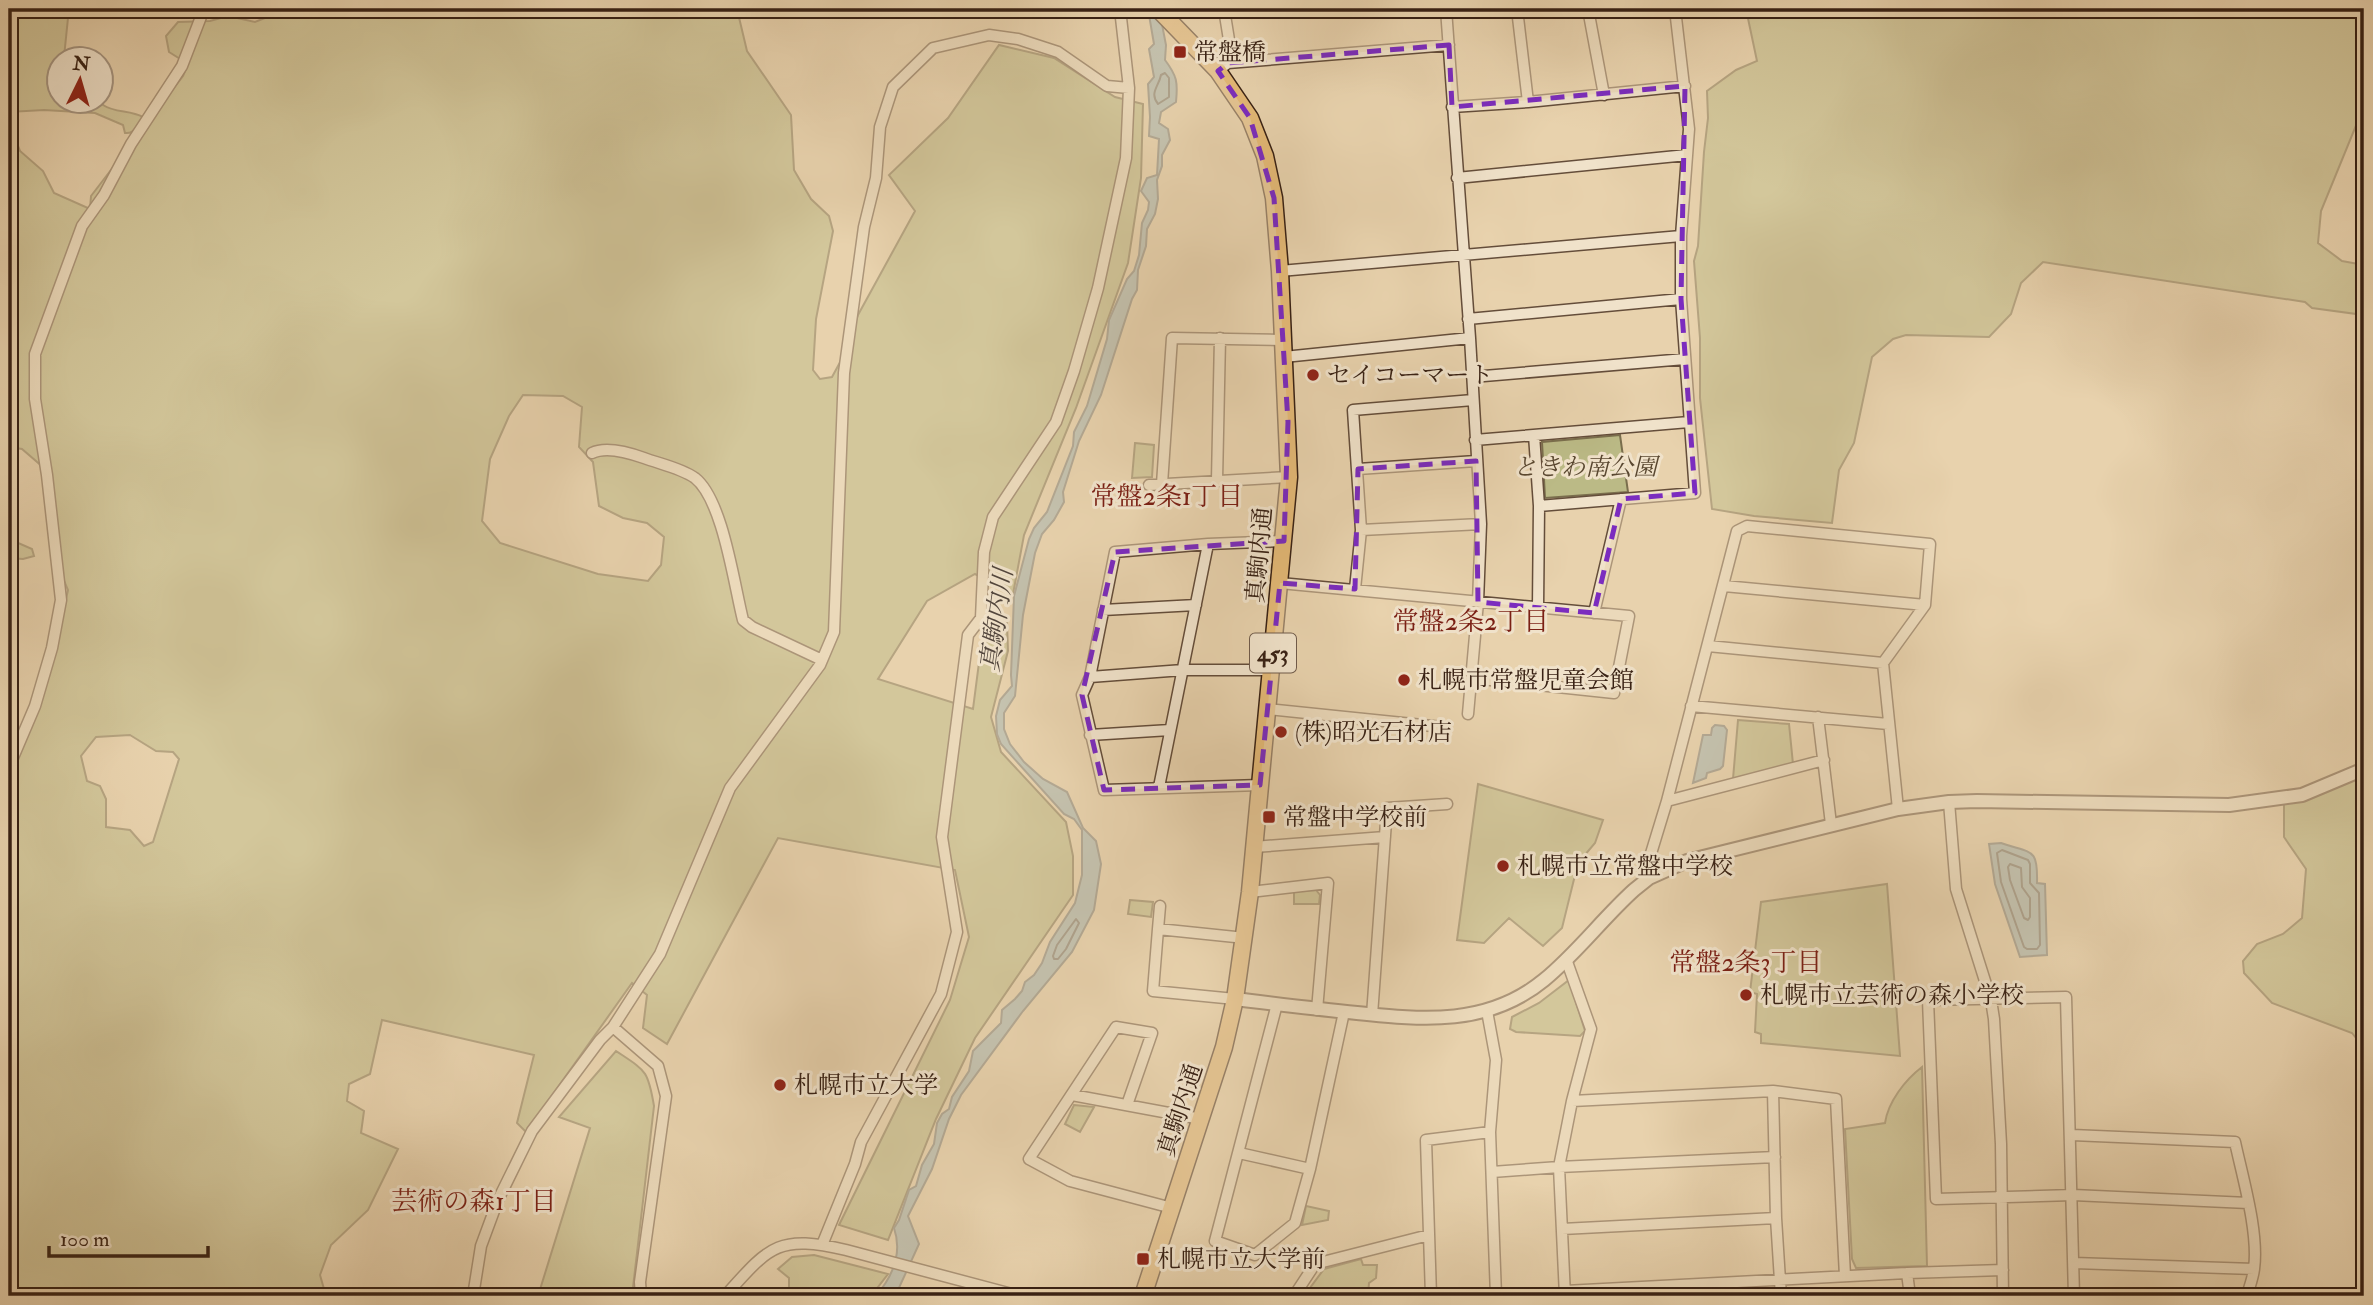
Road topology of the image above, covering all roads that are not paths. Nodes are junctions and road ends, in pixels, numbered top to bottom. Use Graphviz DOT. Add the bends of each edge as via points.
graph roads {
  1 [pos="204,9"];
  2 [pos="1120,9"];
  3 [pos="1158,9"];
  4 [pos="1224,9"];
  5 [pos="1446,9"];
  6 [pos="1517,9"];
  7 [pos="1588,9"];
  8 [pos="1675,9"];
  9 [pos="1449,46"];
  10 [pos="1223,67"];
  11 [pos="1685,86"];
  12 [pos="1129,88"];
  13 [pos="1604,95"];
  14 [pos="1528,102"];
  15 [pos="1452,107"];
  16 [pos="1688,155"];
  17 [pos="1457,178"];
  18 [pos="1681,236"];
  19 [pos="1463,255"];
  20 [pos="1280,271"];
  21 [pos="1681,299"];
  22 [pos="1468,319"];
  23 [pos="1220,338"];
  24 [pos="1470,338"];
  25 [pos="1283,340"];
  26 [pos="1284,356"];
  27 [pos="1685,359"];
  28 [pos="1472,377"];
  29 [pos="1473,400"];
  30 [pos="1689,422"];
  31 [pos="1534,435"];
  32 [pos="1475,440"];
  33 [pos="592,453"];
  34 [pos="1476,461"];
  35 [pos="1358,469"];
  36 [pos="1289,477"];
  37 [pos="1217,480"];
  38 [pos="1162,484"];
  39 [pos="1149,485"];
  40 [pos="1621,499"];
  41 [pos="1539,506"];
  42 [pos="1480,524"];
  43 [pos="1360,530"];
  44 [pos="1284,541"];
  45 [pos="1208,544"];
  46 [pos="1280,583"];
  47 [pos="1724,586"];
  48 [pos="1355,589"];
  49 [pos="1478,602"];
  50 [pos="1196,605"];
  51 [pos="1926,605"];
  52 [pos="1538,608"];
  53 [pos="1103,610"];
  54 [pos="1594,613"];
  55 [pos="1708,646"];
  56 [pos="822,660"];
  57 [pos="1883,663"];
  58 [pos="1183,670"];
  59 [pos="1271,670"];
  60 [pos="1090,677"];
  61 [pos="1471,678"];
  62 [pos="1691,706"];
  63 [pos="1268,709"];
  64 [pos="1468,714"];
  65 [pos="1818,717"];
  66 [pos="1888,724"];
  67 [pos="1442,727"];
  68 [pos="1170,730"];
  69 [pos="1090,735"];
  70 [pos="1824,760"];
  71 [pos="9,767"];
  72 [pos="2364,769"];
  73 [pos="1260,785"];
  74 [pos="1158,787"];
  75 [pos="1667,801"];
  76 [pos="1949,802"];
  77 [pos="1447,804"];
  78 [pos="1898,809"];
  79 [pos="1831,824"];
  80 [pos="1385,837"];
  81 [pos="1254,847"];
  82 [pos="1649,878"];
  83 [pos="1250,891"];
  84 [pos="1160,906"];
  85 [pos="1158,929"];
  86 [pos="1245,938"];
  87 [pos="1566,959"];
  88 [pos="1235,999"];
  89 [pos="1991,1000"];
  90 [pos="1277,1004"];
  91 [pos="1317,1010"];
  92 [pos="1487,1011"];
  93 [pos="1344,1012"];
  94 [pos="1372,1015"];
  95 [pos="613,1027"];
  96 [pos="1773,1091"];
  97 [pos="1072,1095"];
  98 [pos="1572,1101"];
  99 [pos="1127,1105"];
  100 [pos="1201,1119"];
  101 [pos="1490,1132"];
  102 [pos="2072,1135"];
  103 [pos="1239,1153"];
  104 [pos="1775,1157"];
  105 [pos="1559,1167"];
  106 [pos="1310,1169"];
  107 [pos="1492,1172"];
  108 [pos="2073,1195"];
  109 [pos="2002,1196"];
  110 [pos="2248,1203"];
  111 [pos="1172,1208"];
  112 [pos="1776,1218"];
  113 [pos="1562,1229"];
  114 [pos="1429,1235"];
  115 [pos="822,1245"];
  116 [pos="2074,1264"];
  117 [pos="2254,1269"];
  118 [pos="2003,1270"];
  119 [pos="1907,1273"];
  120 [pos="1845,1276"];
  121 [pos="1780,1280"];
  122 [pos="1004,1294"];
  123 [pos="1565,1294"];
  124 [pos="1496,1295"];
  125 [pos="473,1296"];
  126 [pos="641,1296"];
  127 [pos="725,1296"];
  128 [pos="1019,1296"];
  129 [pos="1143,1296"];
  130 [pos="1294,1296"];
  131 [pos="1431,1296"];
  132 [pos="1460,1296"];
  133 [pos="1781,1296"];
  134 [pos="1910,1296"];
  135 [pos="2003,1296"];
  136 [pos="2074,1296"];
  137 [pos="2246,1296"];
  1 -- 71 [label="street" via="182,66 82,226 35,354 35,398 61,600 35,706"];
  2 -- 12 [label="street"];
  3 -- 10 [label="highway, 真駒内通 / 453"];
  4 -- 10 [label="street" via="1230,46"];
  5 -- 9 [label="street"];
  6 -- 14 [label="street"];
  7 -- 13 [label="street"];
  8 -- 11 [label="street"];
  9 -- 10 [label="street"];
  9 -- 15 [label="street"];
  10 -- 20 [label="highway, 真駒内通 / 453" via="1265,156"];
  11 -- 13 [label="street"];
  11 -- 16 [label="street"];
  12 -- 56 [label="street" via="1107,86 1058,52 989,35 933,48 893,87 880,128 844,373 836,609 834,632"];
  12 -- 115 [label="street" via="1126,158 1098,288 1074,370 1056,422 993,517 984,552 981,618 968,635 942,837 957,932 942,994 861,1142"];
  13 -- 14 [label="street"];
  14 -- 15 [label="street"];
  15 -- 17 [label="street"];
  16 -- 17 [label="street"];
  16 -- 18 [label="street"];
  17 -- 19 [label="street"];
  18 -- 19 [label="street"];
  18 -- 21 [label="street"];
  19 -- 20 [label="street"];
  19 -- 22 [label="street"];
  20 -- 25 [label="highway, 真駒内通 / 453"];
  21 -- 22 [label="street"];
  21 -- 27 [label="street"];
  22 -- 24 [label="street"];
  23 -- 25 [label="street"];
  23 -- 37 [label="street"];
  23 -- 38 [label="street" via="1172,338"];
  24 -- 26 [label="street"];
  24 -- 28 [label="street"];
  25 -- 26 [label="highway, 真駒内通 / 453"];
  26 -- 36 [label="highway, 真駒内通 / 453"];
  27 -- 28 [label="street"];
  27 -- 30 [label="street"];
  28 -- 29 [label="street"];
  29 -- 32 [label="street"];
  29 -- 35 [label="street" via="1353,410"];
  30 -- 31 [label="street"];
  30 -- 40 [label="street" via="1695,493"];
  31 -- 32 [label="street"];
  31 -- 41 [label="street"];
  32 -- 34 [label="street"];
  33 -- 56 [label="street" via="599,449 635,455 694,478 709,493 743,620"];
  34 -- 35 [label="street"];
  34 -- 42 [label="street"];
  35 -- 43 [label="street"];
  36 -- 37 [label="street"];
  36 -- 44 [label="highway, 真駒内通 / 453"];
  37 -- 38 [label="street"];
  38 -- 39 [label="street"];
  40 -- 41 [label="street"];
  40 -- 54 [label="street"];
  41 -- 52 [label="street"];
  42 -- 43 [label="street"];
  42 -- 49 [label="street"];
  43 -- 48 [label="street"];
  44 -- 45 [label="street"];
  44 -- 46 [label="highway, 真駒内通 / 453"];
  45 -- 50 [label="street"];
  45 -- 53 [label="street" via="1115,552"];
  46 -- 48 [label="street"];
  46 -- 59 [label="highway, 真駒内通 / 453"];
  47 -- 51 [label="street"];
  47 -- 51 [label="street" via="1737,531 1747,526 1930,544"];
  47 -- 55 [label="street"];
  48 -- 49 [label="street"];
  49 -- 52 [label="street"];
  49 -- 61 [label="street"];
  50 -- 53 [label="street"];
  50 -- 58 [label="street"];
  51 -- 57 [label="street"];
  52 -- 54 [label="street"];
  53 -- 60 [label="street"];
  54 -- 61 [label="street" via="1629,615 1614,693"];
  55 -- 57 [label="street"];
  55 -- 62 [label="street"];
  56 -- 95 [label="street" via="730,788 660,954"];
  57 -- 66 [label="street"];
  58 -- 59 [label="street"];
  58 -- 60 [label="street"];
  58 -- 68 [label="street"];
  59 -- 63 [label="highway, 真駒内通 / 453"];
  60 -- 69 [label="street" via="1082,695"];
  61 -- 64 [label="street"];
  62 -- 65 [label="street"];
  62 -- 75 [label="street"];
  63 -- 67 [label="street"];
  63 -- 73 [label="highway, 真駒内通 / 453"];
  65 -- 66 [label="street"];
  65 -- 70 [label="street"];
  66 -- 78 [label="street"];
  68 -- 69 [label="street"];
  68 -- 74 [label="street"];
  69 -- 74 [label="street" via="1104,790"];
  70 -- 75 [label="street"];
  70 -- 79 [label="street"];
  72 -- 76 [label="street" via="2302,795 2229,805"];
  73 -- 74 [label="street"];
  73 -- 81 [label="highway, 真駒内通 / 453"];
  75 -- 82 [label="street" via="1649,860"];
  76 -- 78 [label="street"];
  76 -- 89 [label="street" via="1956,889"];
  77 -- 80 [label="street" via="1387,808"];
  78 -- 79 [label="street"];
  79 -- 82 [label="street" via="1687,860"];
  80 -- 81 [label="street"];
  80 -- 94 [label="street"];
  81 -- 83 [label="highway, 真駒内通 / 453"];
  82 -- 87 [label="street" via="1611,910"];
  83 -- 86 [label="highway, 真駒内通 / 453"];
  83 -- 91 [label="street" via="1328,883"];
  84 -- 85 [label="street"];
  85 -- 86 [label="street"];
  85 -- 88 [label="street" via="1153,990"];
  86 -- 88 [label="highway, 真駒内通 / 453"];
  87 -- 92 [label="street" via="1543,981"];
  87 -- 98 [label="street" via="1591,1029"];
  88 -- 90 [label="street"];
  88 -- 100 [label="highway, 真駒内通 / 453"];
  89 -- 102 [label="street" via="2066,997"];
  89 -- 109 [label="street"];
  89 -- 109 [label="street" via="1928,1000 1936,1199"];
  90 -- 91 [label="street"];
  90 -- 103 [label="street"];
  91 -- 93 [label="street"];
  92 -- 94 [label="street" via="1427,1019"];
  92 -- 101 [label="street" via="1496,1060"];
  93 -- 94 [label="street"];
  93 -- 106 [label="street"];
  95 -- 125 [label="street" via="532,1131 481,1246"];
  95 -- 126 [label="street" via="658,1066 666,1096"];
  96 -- 98 [label="street"];
  96 -- 104 [label="street"];
  96 -- 120 [label="street" via="1836,1099"];
  97 -- 99 [label="street"];
  97 -- 99 [label="street" via="1116,1027 1152,1033"];
  97 -- 111 [label="street" via="1029,1159 1070,1181"];
  98 -- 105 [label="street"];
  99 -- 100 [label="street"];
  100 -- 111 [label="highway, 真駒内通 / 453"];
  101 -- 107 [label="street"];
  101 -- 114 [label="street" via="1426,1140"];
  102 -- 108 [label="street"];
  102 -- 110 [label="street" via="2235,1142"];
  103 -- 106 [label="street"];
  103 -- 106 [label="street" via="1214,1241 1255,1255 1295,1223"];
  104 -- 105 [label="street"];
  104 -- 112 [label="street"];
  105 -- 107 [label="street"];
  105 -- 113 [label="street"];
  107 -- 124 [label="street"];
  108 -- 109 [label="street"];
  108 -- 110 [label="street"];
  108 -- 116 [label="street"];
  109 -- 118 [label="street"];
  110 -- 117 [label="street"];
  111 -- 129 [label="highway, 真駒内通 / 453"];
  112 -- 113 [label="street"];
  112 -- 121 [label="street"];
  113 -- 123 [label="street"];
  114 -- 130 [label="street" via="1315,1264"];
  114 -- 131 [label="street"];
  115 -- 122 [label="street"];
  115 -- 127 [label="street" via="795,1243 768,1251"];
  116 -- 117 [label="street"];
  116 -- 136 [label="street"];
  117 -- 137 [label="street"];
  118 -- 119 [label="street"];
  118 -- 135 [label="street"];
  119 -- 120 [label="street"];
  119 -- 134 [label="street"];
  120 -- 121 [label="street"];
  121 -- 123 [label="street"];
  121 -- 133 [label="street"];
  122 -- 128 [label="street"];
  124 -- 132 [label="street"];
}
